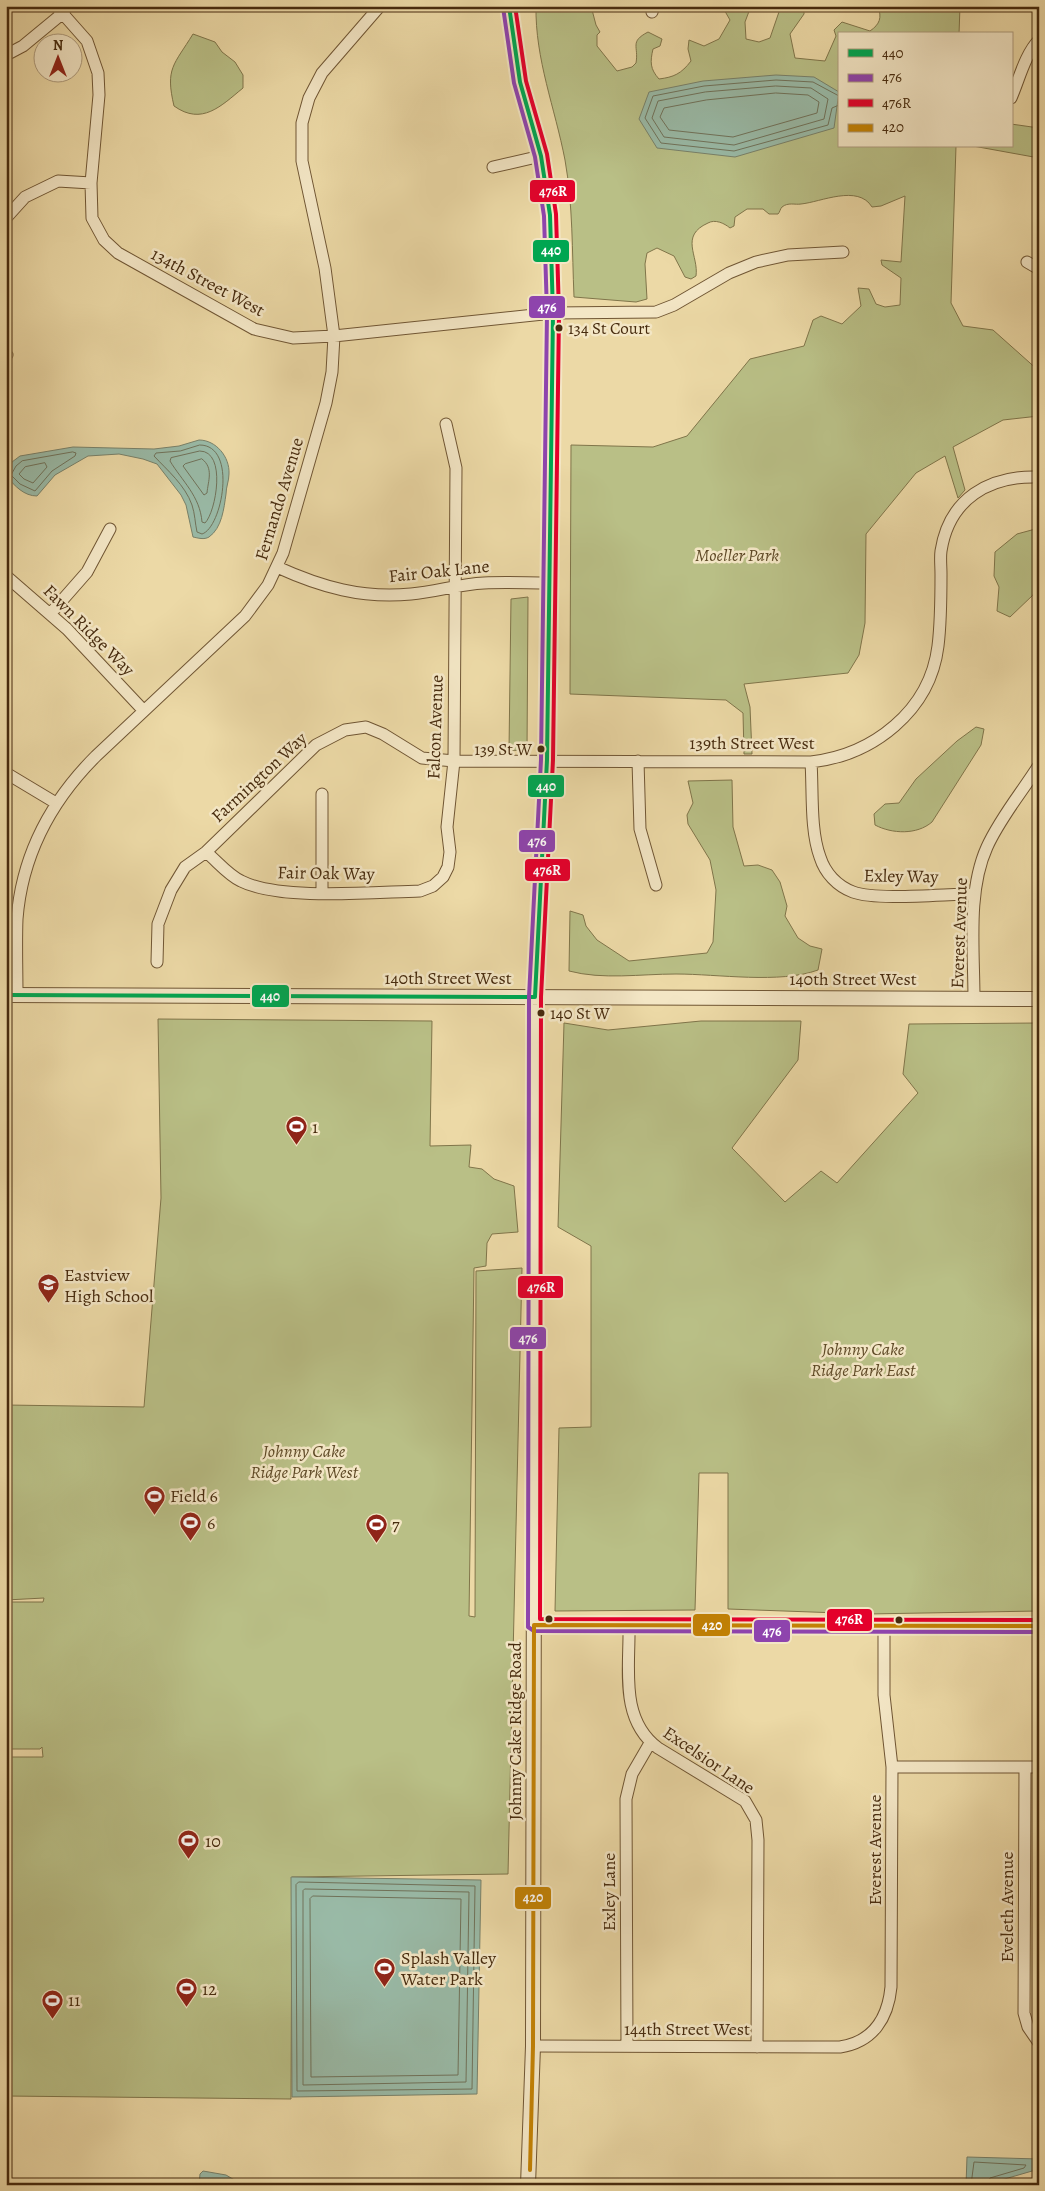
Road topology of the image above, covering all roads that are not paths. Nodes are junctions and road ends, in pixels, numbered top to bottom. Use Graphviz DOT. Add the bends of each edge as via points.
graph roads {
  1 [pos="380,6"];
  2 [pos="509,6"];
  3 [pos="62,8"];
  4 [pos="1039,40"];
  5 [pos="6,55"];
  6 [pos="1012,96"];
  7 [pos="540,156"];
  8 [pos="493,167"];
  9 [pos="91,183"];
  10 [pos="6,218"];
  11 [pos="843,252"];
  12 [pos="1027,262"];
  13 [pos="1039,269"];
  14 [pos="553,313"];
  15 [pos="334,336"];
  16 [pos="446,424"];
  17 [pos="1039,477"];
  18 [pos="110,529"];
  19 [pos="277,567"];
  20 [pos="6,576"];
  21 [pos="549,583"];
  22 [pos="456,587"];
  23 [pos="50,613"];
  24 [pos="144,711"];
  25 [pos="547,760"];
  26 [pos="454,761"];
  27 [pos="638,761"];
  28 [pos="811,762"];
  29 [pos="1039,765"];
  30 [pos="6,773"];
  31 [pos="322,794"];
  32 [pos="56,803"];
  33 [pos="206,852"];
  34 [pos="448,867"];
  35 [pos="656,885"];
  36 [pos="322,893"];
  37 [pos="975,894"];
  38 [pos="157,962"];
  39 [pos="11,996"];
  40 [pos="535,997"];
  41 [pos="974,999"];
  42 [pos="1039,999"];
  43 [pos="534,1625"];
  44 [pos="629,1625"];
  45 [pos="1039,1626"];
  46 [pos="884,1627"];
  47 [pos="650,1743"];
  48 [pos="892,1767"];
  49 [pos="1039,1767"];
  50 [pos="1024,1768"];
  51 [pos="1039,2043"];
  52 [pos="533,2046"];
  53 [pos="627,2046"];
  54 [pos="756,2047"];
  55 [pos="840,2047"];
  56 [pos="530,2185"];
  1 -- 15 [label="street, Fernando Avenue" via="322,73 309,98 302,124 302,161 325,268"];
  2 -- 7 [label="street, Johnny Cake Ridge Road" via="520,82"];
  3 -- 5 [label="street" via="23,46"];
  3 -- 9 [label="street, 134th Street West" via="86,41 98,73"];
  4 -- 6 [label="street"];
  7 -- 8 [label="street"];
  7 -- 14 [label="street, Johnny Cake Ridge Road" via="550,215"];
  9 -- 10 [label="street" via="58,181 25,197"];
  9 -- 15 [label="street, 134th Street West" via="92,218 104,240 118,253 254,329 293,338"];
  11 -- 14 [label="street, 134th Street West" via="788,255 756,262 656,312"];
  12 -- 13 [label="street"];
  14 -- 15 [label="street, 134th Street West"];
  14 -- 21 [label="street, Johnny Cake Ridge Road"];
  15 -- 19 [label="street, Fernando Avenue" via="326,403"];
  16 -- 22 [label="street, Falcon Avenue" via="456,468"];
  17 -- 28 [label="street, 139th Street West" via="1012,477 978,490 962,504 948,526 940,553 936,658 926,686 911,707 892,729 866,747"];
  18 -- 23 [label="street" via="86,572"];
  19 -- 22 [label="street, Fair Oak Lane" via="319,584 360,594 411,594"];
  19 -- 24 [label="street, Fernando Avenue" via="245,616"];
  20 -- 23 [label="street, Fawn Ridge Way"];
  21 -- 22 [label="street, Fair Oak Lane" via="483,583"];
  21 -- 25 [label="street, Johnny Cake Ridge Road"];
  22 -- 26 [label="street, Falcon Avenue"];
  23 -- 24 [label="street, Fawn Ridge Way"];
  24 -- 32 [label="street, Fernando Avenue" via="84,767"];
  25 -- 26 [label="street, Farmington Way"];
  25 -- 27 [label="street, 139th Street West"];
  25 -- 40 [label="street, Johnny Cake Ridge Road"];
  26 -- 33 [label="street, Farmington Way" via="422,758 366,727 344,730 316,745"];
  26 -- 34 [label="street, Falcon Avenue" via="447,827"];
  27 -- 28 [label="street, 139th Street West"];
  27 -- 35 [label="street" via="640,829"];
  28 -- 37 [label="street, Exley Way" via="817,847 824,868 837,883 854,892 871,895"];
  29 -- 37 [label="street, Everest Avenue" via="993,835 982,862"];
  30 -- 32 [label="street"];
  31 -- 36 [label="street"];
  32 -- 39 [label="street, Fernando Avenue" via="38,835 22,884"];
  33 -- 36 [label="street, Fair Oak Way" via="239,880 258,889"];
  33 -- 38 [label="street, Farmington Way" via="185,867 171,890 158,924"];
  34 -- 36 [label="street, Fair Oak Way" via="443,877 420,891"];
  37 -- 41 [label="street, Everest Avenue"];
  39 -- 40 [label="street, 140th Street West"];
  40 -- 41 [label="street, 140th Street West"];
  40 -- 43 [label="street, Johnny Cake Ridge Road"];
  41 -- 42 [label="street, 140th Street West"];
  43 -- 44 [label="street"];
  43 -- 52 [label="street, Johnny Cake Ridge Road"];
  44 -- 46 [label="street"];
  44 -- 47 [label="street, Excelsior Lane" via="630,1704 637,1725"];
  45 -- 46 [label="street"];
  46 -- 48 [label="street, Everest Avenue" via="884,1695"];
  47 -- 53 [label="street, Exley Lane" via="632,1774 626,1799"];
  47 -- 54 [label="street, Excelsior Lane" via="740,1797 750,1806 756,1820"];
  48 -- 50 [label="street"];
  48 -- 55 [label="street, Everest Avenue" via="890,1996 885,2016 871,2034 858,2043"];
  49 -- 50 [label="street"];
  50 -- 51 [label="street, Eveleth Avenue" via="1024,2013 1028,2027"];
  52 -- 53 [label="street, 144th Street West"];
  52 -- 56 [label="street, Johnny Cake Ridge Road"];
  53 -- 54 [label="street, 144th Street West"];
  54 -- 55 [label="street, 144th Street West"];
}
